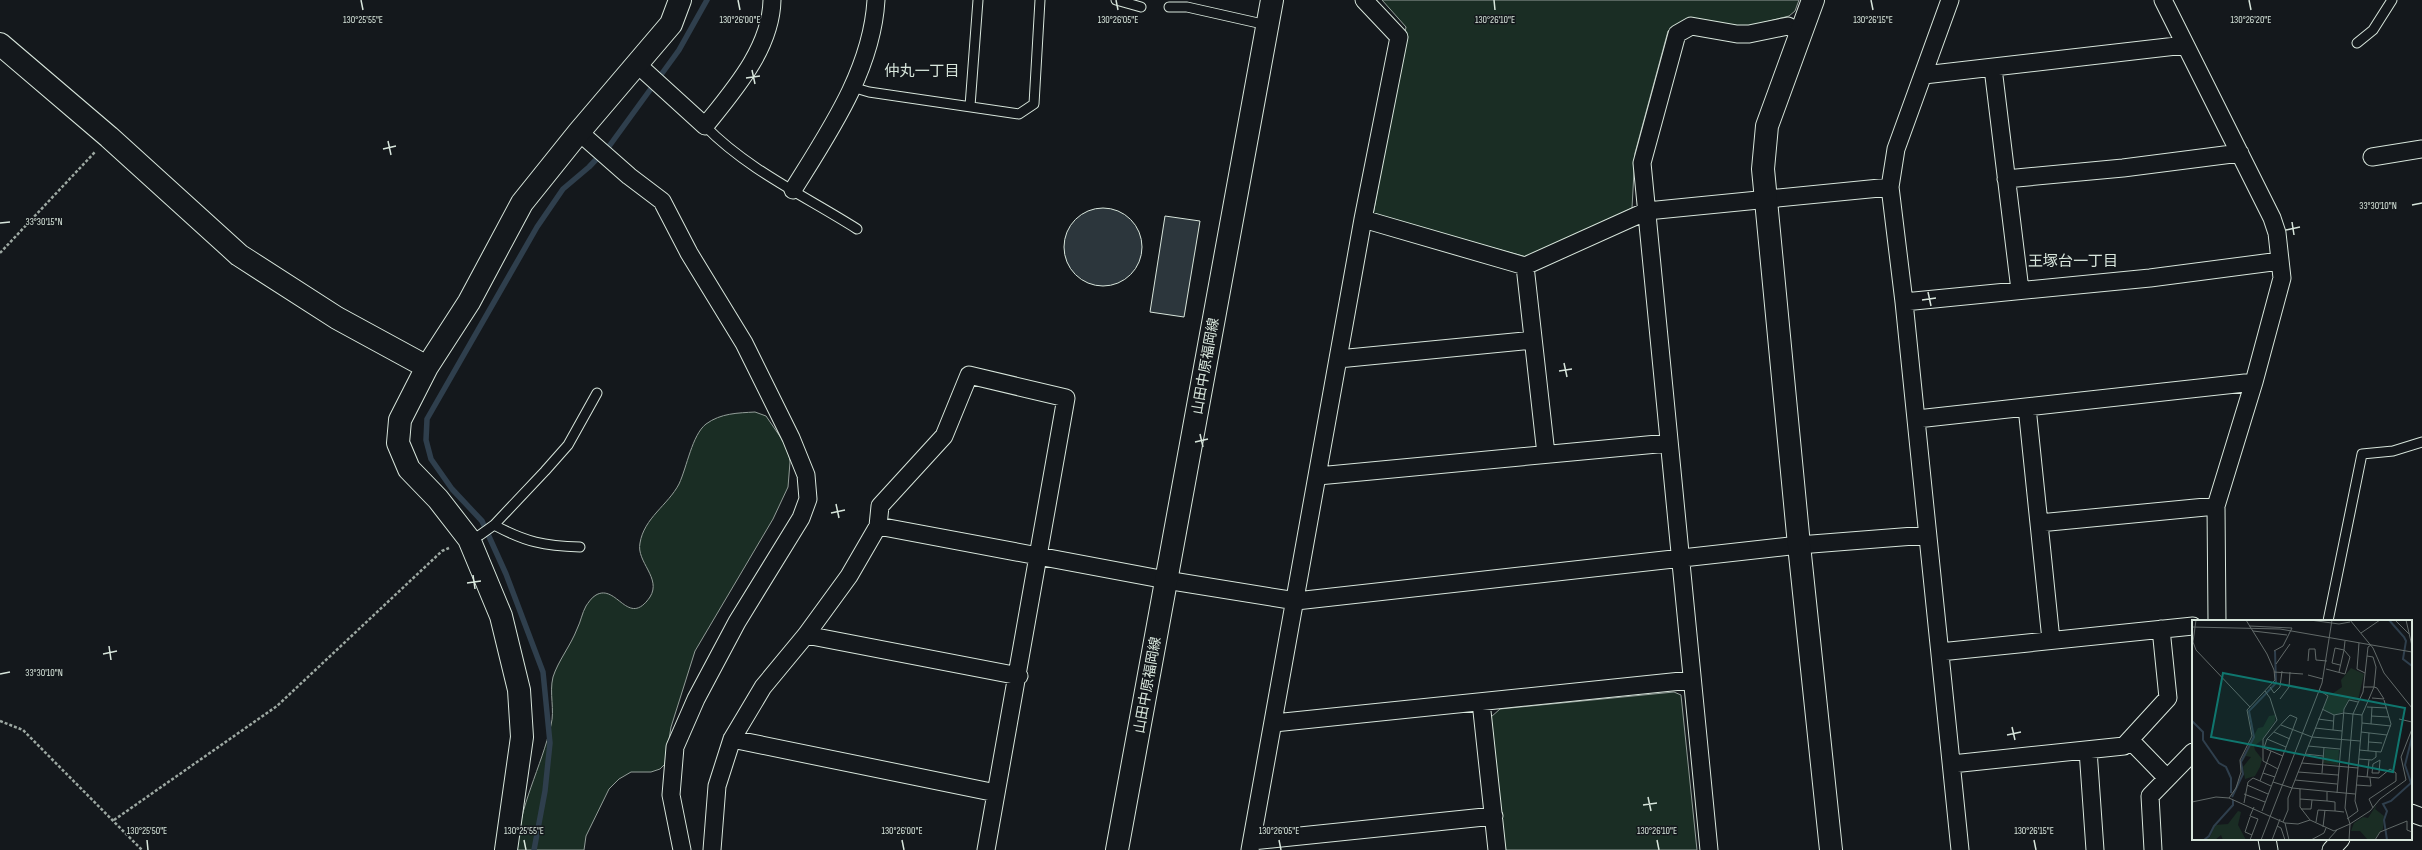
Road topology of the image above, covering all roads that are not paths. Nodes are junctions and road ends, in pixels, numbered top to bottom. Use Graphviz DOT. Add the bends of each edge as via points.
graph roads {
  1 [pos="680,0"];
  2 [pos="772,0"];
  3 [pos="876,0"];
  4 [pos="978,0"];
  5 [pos="1040,0"];
  6 [pos="1116,0"];
  7 [pos="1272,0"];
  8 [pos="1364,0"];
  9 [pos="1813,0"];
  10 [pos="1950,0"];
  11 [pos="2163,0"];
  12 [pos="2392,0"];
  13 [pos="1141,7"];
  14 [pos="1169,7"];
  15 [pos="1268,25"];
  16 [pos="1800,32"];
  17 [pos="2357,43"];
  18 [pos="0,44"];
  19 [pos="2184,45"];
  20 [pos="638,65"];
  21 [pos="1993,68"];
  22 [pos="1924,76"];
  23 [pos="852,87"];
  24 [pos="970,106"];
  25 [pos="705,126"];
  26 [pos="579,132"];
  27 [pos="2422,149"];
  28 [pos="2240,153"];
  29 [pos="2372,157"];
  30 [pos="2006,179"];
  31 [pos="1890,187"];
  32 [pos="793,190"];
  33 [pos="1765,200"];
  34 [pos="1647,211"];
  35 [pos="1363,219"];
  36 [pos="857,229"];
  37 [pos="2280,261"];
  38 [pos="1525,266"];
  39 [pos="2020,290"];
  40 [pos="1904,302"];
  41 [pos="1534,340"];
  42 [pos="1338,360"];
  43 [pos="428,367"];
  44 [pos="2254,382"];
  45 [pos="598,393"];
  46 [pos="2027,407"];
  47 [pos="1917,419"];
  48 [pos="2422,442"];
  49 [pos="1668,443"];
  50 [pos="1546,454"];
  51 [pos="1318,476"];
  52 [pos="2216,506"];
  53 [pos="2039,523"];
  54 [pos="494,525"];
  55 [pos="878,526"];
  56 [pos="1927,536"];
  57 [pos="469,540"];
  58 [pos="1798,546"];
  59 [pos="580,547"];
  60 [pos="1040,555"];
  61 [pos="1682,559"];
  62 [pos="1166,580"];
  63 [pos="1296,601"];
  64 [pos="2217,620"];
  65 [pos="2328,620"];
  66 [pos="2192,626"];
  67 [pos="2161,629"];
  68 [pos="806,635"];
  69 [pos="2052,640"];
  70 [pos="1940,652"];
  71 [pos="1019,676"];
  72 [pos="1691,680"];
  73 [pos="1481,702"];
  74 [pos="1274,723"];
  75 [pos="732,739"];
  76 [pos="2130,740"];
  77 [pos="2088,750"];
  78 [pos="2192,753"];
  79 [pos="1952,764"];
  80 [pos="2167,778"];
  81 [pos="996,793"];
  82 [pos="2412,813"];
  83 [pos="1494,816"];
  84 [pos="2422,817"];
  85 [pos="2267,840"];
  86 [pos="2340,840"];
  87 [pos="1251,845"];
  88 [pos="506,850"];
  89 [pos="682,850"];
  90 [pos="712,850"];
  91 [pos="986,850"];
  92 [pos="1117,850"];
  93 [pos="1497,850"];
  94 [pos="1709,850"];
  95 [pos="1831,850"];
  96 [pos="1960,850"];
  97 [pos="2095,850"];
  98 [pos="2153,850"];
  99 [pos="2269,850"];
  100 [pos="2331,850"];
  1 -- 20 [label="street" via="671,24"];
  2 -- 25 [label="street" via="762,43 738,84"];
  3 -- 23 [label="street" via="875,16 866,50"];
  4 -- 24 [label="lane"];
  5 -- 24 [label="lane" via="1034,104 1020,114"];
  6 -- 13 [label="lane"];
  7 -- 15 [label="street, 山田中原福岡線"];
  8 -- 35 [label="street" via="1399,37"];
  9 -- 16 [label="street"];
  10 -- 22 [label="street"];
  11 -- 19 [label="street"];
  12 -- 17 [label="lane" via="2373,30"];
  14 -- 15 [label="lane" via="1187,7"];
  15 -- 62 [label="street, 山田中原福岡線"];
  16 -- 33 [label="street" via="1767,126 1763,170"];
  16 -- 34 [label="street" via="1788,26 1737,34 1691,26 1677,34 1642,163"];
  18 -- 43 [label="street" via="109,137 239,255 337,318"];
  19 -- 21 [label="street"];
  19 -- 28 [label="street"];
  20 -- 25 [label="street"];
  20 -- 26 [label="street"];
  21 -- 22 [label="street"];
  21 -- 30 [label="street"];
  22 -- 31 [label="street" via="1896,149"];
  23 -- 24 [label="lane" via="869,92"];
  23 -- 32 [label="street"];
  25 -- 32 [label="lane" via="744,161"];
  26 -- 43 [label="street" via="522,203 469,302"];
  26 -- 89 [label="street" via="662,201 689,253 744,343 791,438 806,475 808,499 801,518 737,622 696,699 675,747 672,795"];
  27 -- 29 [label="street"];
  28 -- 30 [label="street"];
  28 -- 37 [label="street" via="2272,218 2277,233"];
  30 -- 39 [label="street"];
  31 -- 33 [label="street"];
  31 -- 40 [label="street"];
  32 -- 36 [label="lane"];
  33 -- 34 [label="street"];
  33 -- 58 [label="street"];
  34 -- 38 [label="street"];
  34 -- 49 [label="street"];
  35 -- 38 [label="street"];
  35 -- 42 [label="street"];
  37 -- 39 [label="street" via="2150,278"];
  37 -- 44 [label="street" via="2282,278"];
  38 -- 41 [label="street"];
  39 -- 40 [label="street"];
  40 -- 47 [label="street"];
  41 -- 42 [label="street"];
  41 -- 50 [label="street"];
  42 -- 51 [label="street"];
  43 -- 57 [label="street" via="400,420 398,442 409,469 438,499"];
  44 -- 46 [label="street"];
  44 -- 52 [label="street"];
  45 -- 54 [label="lane" via="568,445"];
  46 -- 47 [label="street"];
  46 -- 53 [label="street"];
  47 -- 56 [label="street"];
  48 -- 65 [label="lane" via="2393,451 2362,454"];
  49 -- 50 [label="street"];
  49 -- 61 [label="street"];
  50 -- 51 [label="street"];
  51 -- 63 [label="street"];
  52 -- 53 [label="street"];
  52 -- 64 [label="street"];
  53 -- 69 [label="street"];
  54 -- 57 [label="lane"];
  54 -- 59 [label="lane" via="519,538 550,546"];
  55 -- 60 [label="street"];
  55 -- 60 [label="street" via="880,506 944,436 969,375 1066,398"];
  55 -- 68 [label="street" via="849,576"];
  56 -- 58 [label="street"];
  56 -- 70 [label="street"];
  57 -- 88 [label="street" via="501,616 519,690 522,737"];
  58 -- 61 [label="street"];
  58 -- 95 [label="street"];
  60 -- 62 [label="street"];
  60 -- 71 [label="street"];
  61 -- 63 [label="street"];
  61 -- 72 [label="street"];
  62 -- 63 [label="street"];
  62 -- 92 [label="street, 山田中原福岡線"];
  63 -- 74 [label="street"];
  66 -- 67 [label="street"];
  67 -- 69 [label="street"];
  67 -- 76 [label="street" via="2168,698"];
  68 -- 71 [label="street"];
  68 -- 75 [label="street" via="762,687"];
  69 -- 70 [label="street"];
  70 -- 79 [label="street"];
  71 -- 81 [label="street"];
  72 -- 73 [label="street"];
  72 -- 94 [label="street"];
  73 -- 74 [label="street"];
  73 -- 83 [label="street"];
  74 -- 87 [label="street"];
  75 -- 81 [label="street"];
  75 -- 90 [label="street" via="717,786"];
  76 -- 77 [label="street" via="2124,746"];
  76 -- 80 [label="street"];
  77 -- 79 [label="street"];
  77 -- 97 [label="street"];
  78 -- 80 [label="street"];
  79 -- 96 [label="street"];
  80 -- 98 [label="street" via="2150,796"];
  81 -- 91 [label="street"];
  82 -- 84 [label="street"];
  83 -- 87 [label="street"];
  83 -- 93 [label="street"];
  85 -- 99 [label="street"];
  86 -- 100 [label="street"];
}
